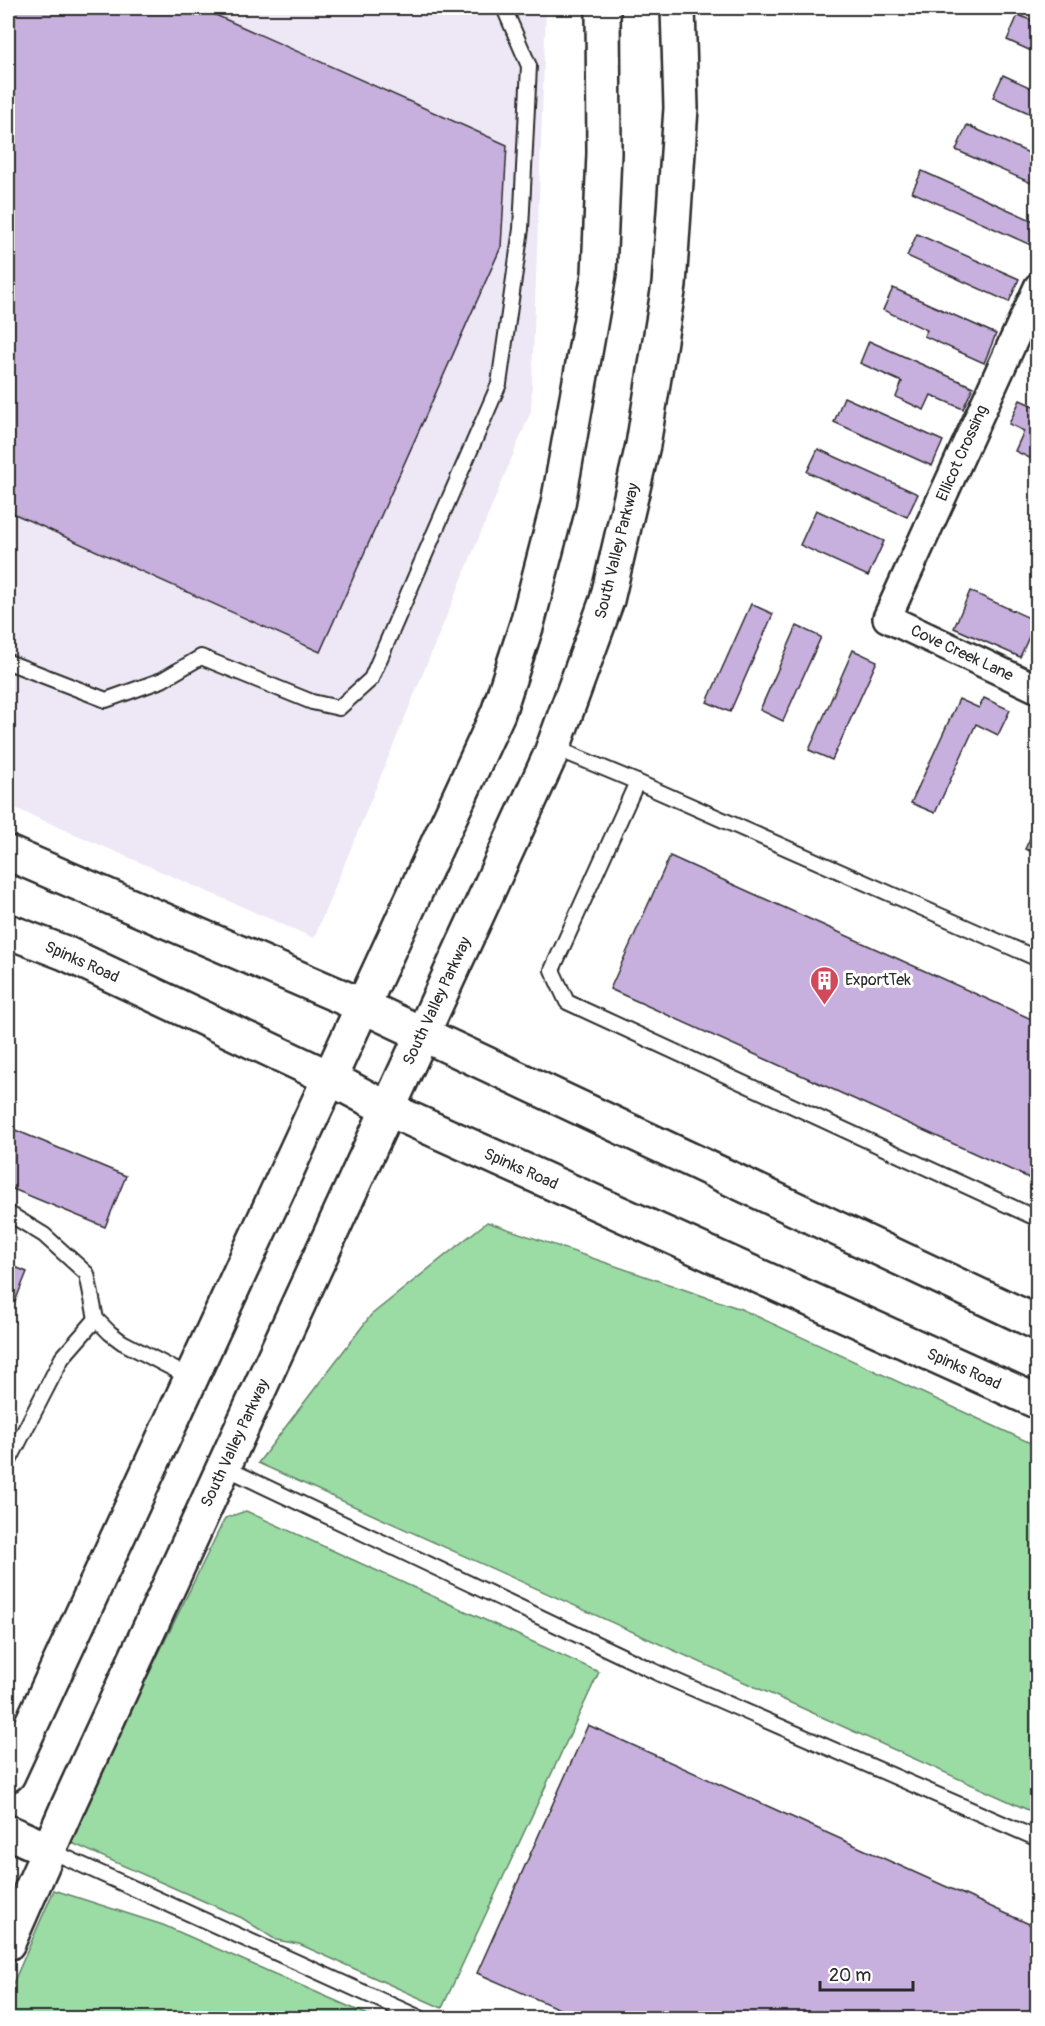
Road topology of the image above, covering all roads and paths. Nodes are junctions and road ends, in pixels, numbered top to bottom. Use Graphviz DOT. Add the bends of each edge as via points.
graph roads {
  1 [pos="504,8"];
  2 [pos="603,8"];
  3 [pos="678,8"];
  4 [pos="1038,287"];
  5 [pos="887,618"];
  6 [pos="8,662"];
  7 [pos="1038,688"];
  8 [pos="554,747"];
  9 [pos="637,782"];
  10 [pos="8,853"];
  11 [pos="8,931"];
  12 [pos="1038,959"];
  13 [pos="363,1006"];
  14 [pos="422,1035"];
  15 [pos="330,1078"];
  16 [pos="388,1109"];
  17 [pos="8,1213"];
  18 [pos="1038,1220"];
  19 [pos="96,1319"];
  20 [pos="1038,1323"];
  21 [pos="190,1378"];
  22 [pos="1038,1402"];
  23 [pos="8,1462"];
  24 [pos="224,1467"];
  25 [pos="8,1775"];
  26 [pos="8,1832"];
  27 [pos="1038,1839"];
  28 [pos="49,1850"];
  29 [pos="8,1943"];
  30 [pos="420,2019"];
  1 -- 6 [label="lane" via="529,66 521,230 500,384 371,679 339,708 312,702 201,657 162,680 106,700"];
  2 -- 13 [label="main road" via="604,153 599,274 558,504 527,624 498,713"];
  3 -- 8 [label="main road, South Valley Parkway" via="681,108 669,285 645,433 607,600"];
  4 -- 5 [label="street, Ellicot Crossing"];
  5 -- 7 [label="street, Cove Creek Lane"];
  8 -- 9 [label="lane"];
  8 -- 14 [label="main road, South Valley Parkway"];
  9 -- 12 [label="lane"];
  9 -- 18 [label="lane" via="552,970 567,1002"];
  10 -- 13 [label="main road"];
  11 -- 15 [label="main road, Spinks Road" via="65,953"];
  13 -- 14 [label="main road"];
  13 -- 15 [label="main road"];
  14 -- 16 [label="main road, South Valley Parkway"];
  14 -- 20 [label="main road"];
  15 -- 16 [label="main road, Spinks Road"];
  15 -- 21 [label="main road"];
  16 -- 22 [label="main road, Spinks Road"];
  16 -- 24 [label="main road, South Valley Parkway"];
  17 -- 19 [label="lane" via="44,1235 87,1274"];
  19 -- 21 [label="lane" via="122,1342"];
  19 -- 23 [label="lane" via="62,1358"];
  21 -- 25 [label="main road"];
  24 -- 27 [label="lane" via="662,1675"];
  24 -- 28 [label="main road, South Valley Parkway"];
  26 -- 28 [label="main road"];
  28 -- 29 [label="main road, South Valley Parkway"];
  28 -- 30 [label="lane"];
}
